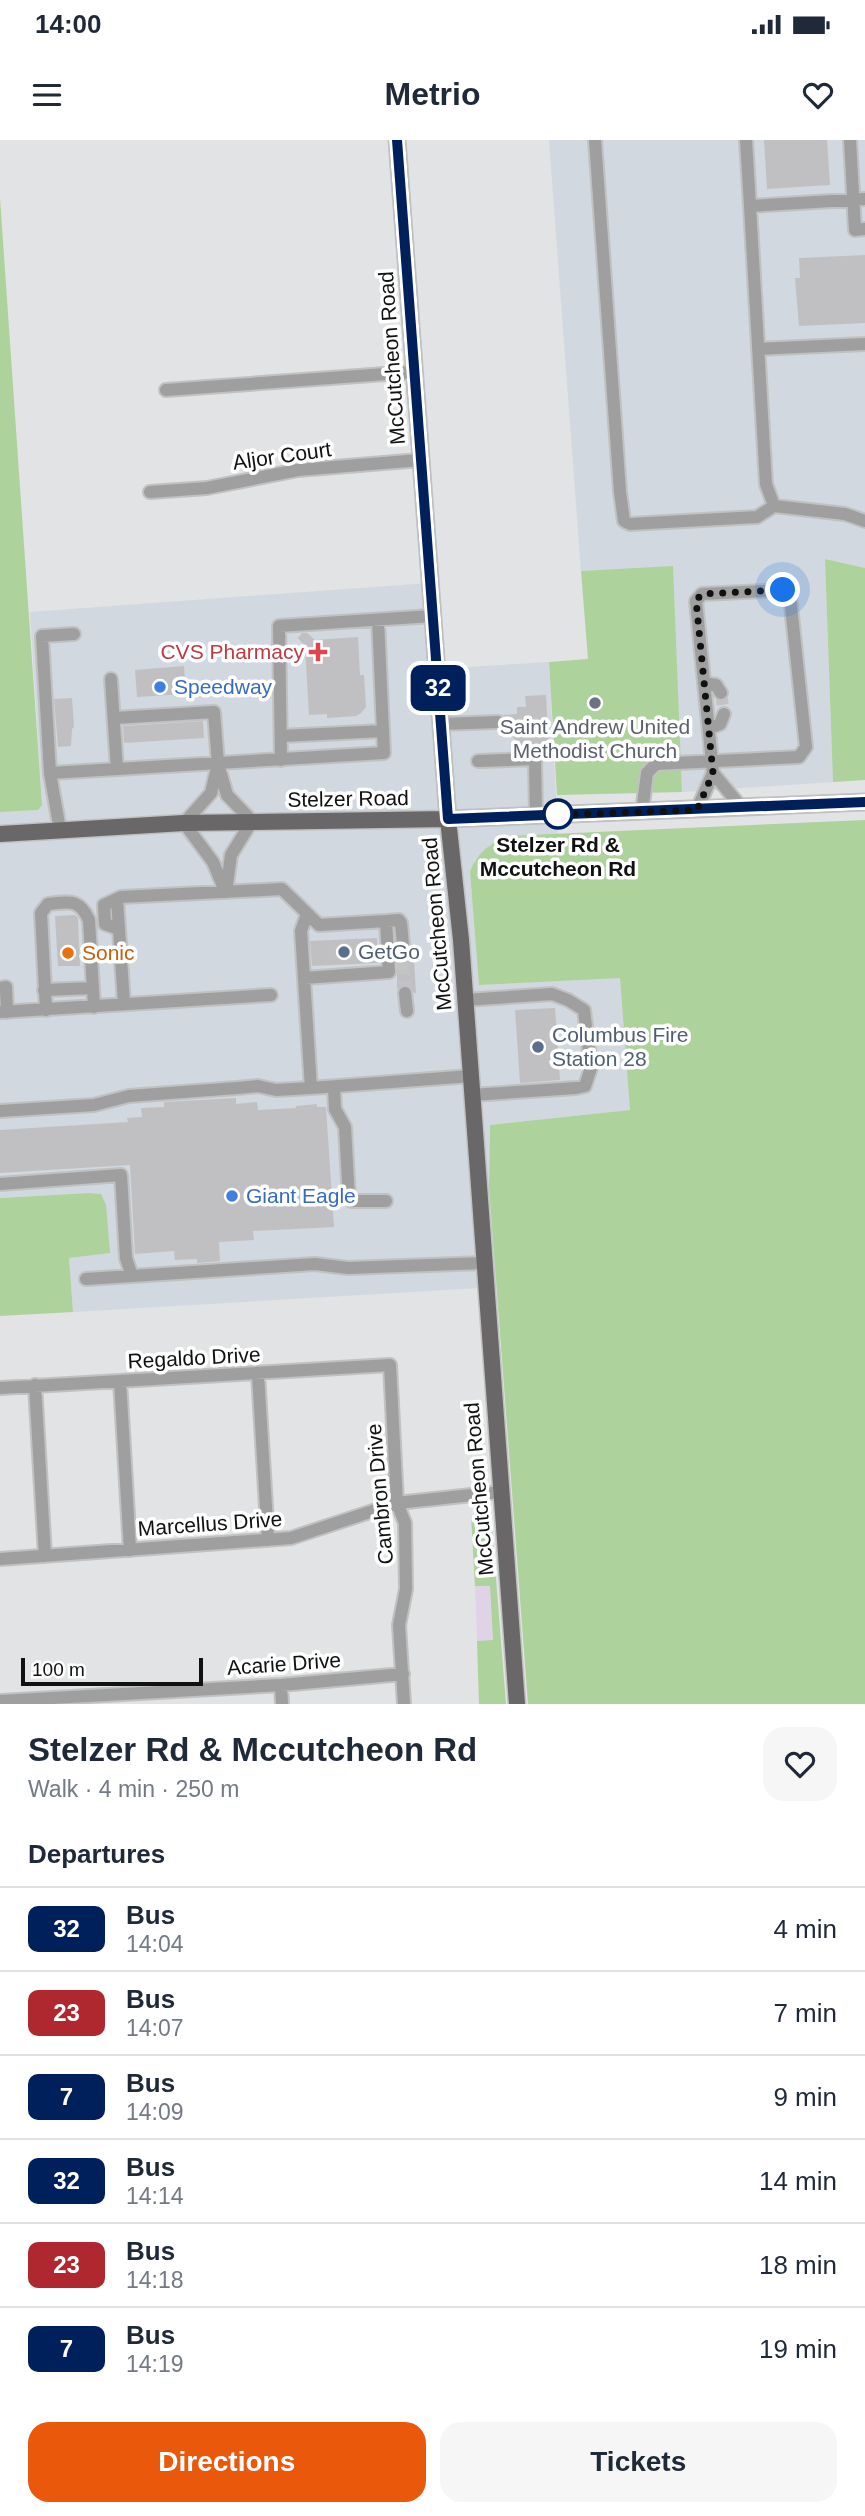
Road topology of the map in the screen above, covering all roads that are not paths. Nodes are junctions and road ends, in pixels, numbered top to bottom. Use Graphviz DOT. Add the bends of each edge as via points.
graph roads {
  1 [pos="397,140"];
  2 [pos="595,140"];
  3 [pos="746,140"];
  4 [pos="850,140"];
  5 [pos="859,199"];
  6 [pos="750,206"];
  7 [pos="865,229"];
  8 [pos="865,344"];
  9 [pos="758,349"];
  10 [pos="413,372"];
  11 [pos="166,390"];
  12 [pos="419,460"];
  13 [pos="150,492"];
  14 [pos="774,506"];
  15 [pos="865,521"];
  16 [pos="432,616"];
  17 [pos="377,620"];
  18 [pos="74,634"];
  19 [pos="111,679"];
  20 [pos="704,683"];
  21 [pos="721,693"];
  22 [pos="724,714"];
  23 [pos="114,718"];
  24 [pos="498,722"];
  25 [pos="440,724"];
  26 [pos="709,727"];
  27 [pos="383,731"];
  28 [pos="281,736"];
  29 [pos="281,760"];
  30 [pos="478,761"];
  31 [pos="218,764"];
  32 [pos="712,767"];
  33 [pos="117,769"];
  34 [pos="50,773"];
  35 [pos="865,802"];
  36 [pos="742,808"];
  37 [pos="697,810"];
  38 [pos="642,812"];
  39 [pos="536,815"];
  40 [pos="448,819"];
  41 [pos="252,821"];
  42 [pos="184,823"];
  43 [pos="60,830"];
  44 [pos="0,834"];
  45 [pos="226,892"];
  46 [pos="307,914"];
  47 [pos="386,921"];
  48 [pos="402,945"];
  49 [pos="304,978"];
  50 [pos="0,988"];
  51 [pos="93,988"];
  52 [pos="44,990"];
  53 [pos="405,993"];
  54 [pos="271,995"];
  55 [pos="465,1000"];
  56 [pos="124,1004"];
  57 [pos="94,1007"];
  58 [pos="46,1010"];
  59 [pos="407,1011"];
  60 [pos="4,1012"];
  61 [pos="471,1076"];
  62 [pos="334,1087"];
  63 [pos="311,1088"];
  64 [pos="472,1095"];
  65 [pos="0,1111"];
  66 [pos="0,1184"];
  67 [pos="386,1201"];
  68 [pos="484,1264"];
  69 [pos="132,1276"];
  70 [pos="86,1279"];
  71 [pos="390,1365"];
  72 [pos="258,1374"];
  73 [pos="120,1381"];
  74 [pos="35,1385"];
  75 [pos="0,1388"];
  76 [pos="500,1492"];
  77 [pos="397,1503"];
  78 [pos="268,1540"];
  79 [pos="130,1550"];
  80 [pos="45,1556"];
  81 [pos="0,1559"];
  82 [pos="402,1674"];
  83 [pos="281,1685"];
  84 [pos="154,1697"];
  85 [pos="0,1702"];
  86 [pos="32,1702"];
  87 [pos="282,1704"];
  88 [pos="404,1704"];
  89 [pos="517,1704"];
  1 -- 10 [label="main road, McCutcheon Road"];
  2 -- 14 [label="street" via="623,519 632,524 757,517"];
  3 -- 6 [label="street"];
  4 -- 5 [label="street"];
  5 -- 6 [label="street"];
  5 -- 7 [label="street" via="855,230"];
  6 -- 9 [label="street"];
  8 -- 9 [label="street"];
  9 -- 14 [label="street" via="766,484"];
  10 -- 11 [label="street"];
  10 -- 12 [label="main road, McCutcheon Road"];
  12 -- 13 [label="street, Aljor Court" via="298,470 207,488"];
  12 -- 16 [label="main road, McCutcheon Road"];
  14 -- 15 [label="street" via="845,514"];
  16 -- 17 [label="street"];
  16 -- 25 [label="main road, McCutcheon Road"];
  17 -- 27 [label="street"];
  17 -- 28 [label="street" via="279,626"];
  18 -- 34 [label="street" via="42,636"];
  19 -- 23 [label="street"];
  20 -- 21 [label="street" via="716,685"];
  20 -- 26 [label="street"];
  20 -- 32 [label="street" via="696,600 702,594 783,590 790,597 806,747 799,757"];
  22 -- 26 [label="street" via="720,724"];
  23 -- 31 [label="street" via="214,712"];
  23 -- 33 [label="street"];
  24 -- 25 [label="street"];
  25 -- 40 [label="main road, McCutcheon Road"];
  26 -- 32 [label="street"];
  27 -- 28 [label="street"];
  27 -- 29 [label="street" via="384,753"];
  28 -- 29 [label="street"];
  29 -- 31 [label="street"];
  30 -- 39 [label="street" via="535,759"];
  31 -- 33 [label="street"];
  31 -- 41 [label="street" via="227,795"];
  31 -- 42 [label="street" via="211,793"];
  32 -- 36 [label="street"];
  32 -- 37 [label="street"];
  32 -- 38 [label="street" via="656,764 647,773"];
  33 -- 34 [label="street"];
  34 -- 43 [label="street"];
  35 -- 36 [label="main road, Stelzer Road"];
  36 -- 37 [label="main road, Stelzer Road"];
  37 -- 38 [label="main road, Stelzer Road"];
  38 -- 39 [label="main road, Stelzer Road"];
  39 -- 40 [label="main road, Stelzer Road"];
  40 -- 41 [label="main road, Stelzer Road"];
  40 -- 55 [label="main road, McCutcheon Road"];
  41 -- 42 [label="main road, Stelzer Road"];
  41 -- 45 [label="street" via="231,855"];
  42 -- 43 [label="main road, Stelzer Road"];
  42 -- 45 [label="street" via="213,862"];
  43 -- 44 [label="main road, Stelzer Road"];
  45 -- 46 [label="street" via="282,890"];
  45 -- 56 [label="street" via="117,899 104,905 105,925 119,929"];
  46 -- 47 [label="street" via="319,925"];
  46 -- 49 [label="street" via="301,931"];
  47 -- 48 [label="street" via="399,920"];
  47 -- 49 [label="street" via="389,971"];
  49 -- 63 [label="street"];
  50 -- 60 [label="street" via="6,987"];
  51 -- 52 [label="street"];
  51 -- 52 [label="street" via="89,920 75,902 59,902 48,904 41,913"];
  51 -- 57 [label="street"];
  52 -- 58 [label="street"];
  53 -- 59 [label="street"];
  54 -- 56 [label="street"];
  55 -- 61 [label="main road, McCutcheon Road"];
  55 -- 64 [label="street" via="552,994 568,1000 584,1010 591,1068 585,1086"];
  56 -- 57 [label="street"];
  57 -- 58 [label="street"];
  58 -- 60 [label="street"];
  61 -- 62 [label="street"];
  61 -- 64 [label="main road, McCutcheon Road"];
  62 -- 63 [label="street"];
  62 -- 67 [label="street" via="335,1109 345,1127 349,1199"];
  63 -- 65 [label="street" via="258,1086"];
  64 -- 68 [label="main road, McCutcheon Road"];
  66 -- 69 [label="street" via="121,1175 126,1258"];
  68 -- 69 [label="street" via="348,1269 315,1264"];
  68 -- 76 [label="main road, McCutcheon Road"];
  69 -- 70 [label="street"];
  71 -- 72 [label="street, Regaldo Drive"];
  71 -- 77 [label="street, Cambron Drive"];
  72 -- 73 [label="street, Regaldo Drive"];
  72 -- 78 [label="street"];
  73 -- 74 [label="street, Regaldo Drive"];
  73 -- 79 [label="street"];
  74 -- 75 [label="street, Regaldo Drive"];
  74 -- 80 [label="street"];
  76 -- 77 [label="street, Marcellus Drive"];
  76 -- 89 [label="main road, McCutcheon Road"];
  77 -- 78 [label="street, Marcellus Drive" via="291,1538"];
  77 -- 82 [label="street, Cambron Drive" via="405,1523 406,1589 399,1625"];
  78 -- 79 [label="street, Marcellus Drive"];
  79 -- 80 [label="street, Marcellus Drive"];
  80 -- 81 [label="street, Marcellus Drive"];
  82 -- 83 [label="street, Acarie Drive"];
  82 -- 88 [label="street, Cambron Drive"];
  83 -- 84 [label="street, Acarie Drive"];
  83 -- 87 [label="street"];
  84 -- 86 [label="street, Acarie Drive"];
  85 -- 86 [label="street, Acarie Drive"];
}
